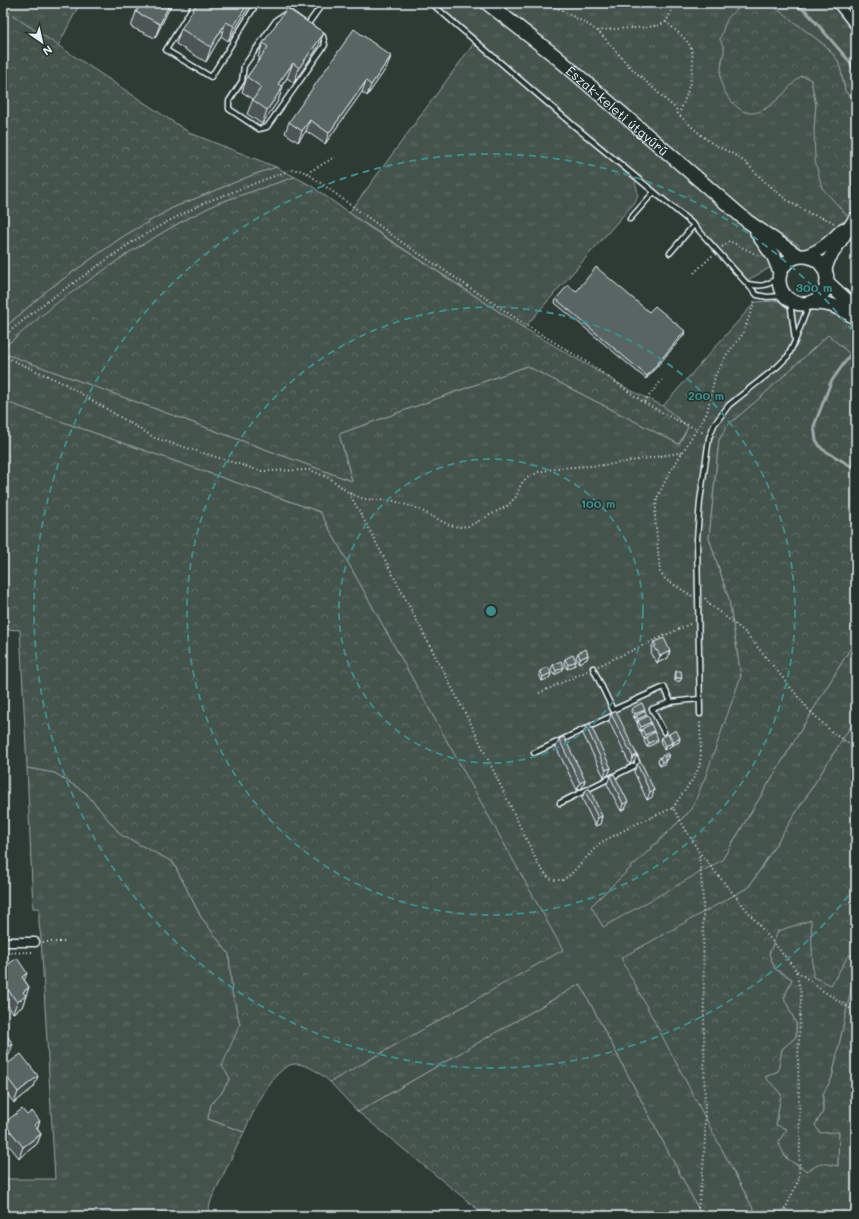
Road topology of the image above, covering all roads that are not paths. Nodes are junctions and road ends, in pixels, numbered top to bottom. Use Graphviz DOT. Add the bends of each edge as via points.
graph roads {
  1 [pos="195,3"];
  2 [pos="257,3"];
  3 [pos="323,3"];
  4 [pos="431,3"];
  5 [pos="487,3"];
  6 [pos="837,3"];
  7 [pos="308,24"];
  8 [pos="856,27"];
  9 [pos="654,192"];
  10 [pos="630,219"];
  11 [pos="855,219"];
  12 [pos="747,221"];
  13 [pos="694,225"];
  14 [pos="670,253"];
  15 [pos="801,256"];
  16 [pos="779,275"];
  17 [pos="826,276"];
  18 [pos="748,284"];
  19 [pos="787,299"];
  20 [pos="811,303"];
  21 [pos="856,309"];
  22 [pos="856,318"];
  23 [pos="795,341"];
  24 [pos="593,668"];
  25 [pos="699,699"];
  26 [pos="670,702"];
  27 [pos="614,712"];
  28 [pos="700,714"];
  29 [pos="618,722"];
  30 [pos="664,732"];
  31 [pos="632,750"];
  32 [pos="534,753"];
  33 [pos="560,803"];
  34 [pos="3,942"];
  35 [pos="35,942"];
  1 -- 2 [label="lane" via="166,50 211,77"];
  3 -- 7 [label="lane"];
  4 -- 9 [label="lane"];
  5 -- 12 [label="main road, Észak-keleti útgyűrű" via="554,55"];
  6 -- 8 [label="street"];
  7 -- 7 [label="lane" via="289,12 277,19 244,66 242,81 228,101 229,109 259,129 267,127 325,45 323,36"];
  9 -- 10 [label="lane"];
  9 -- 13 [label="lane"];
  11 -- 15 [label="street" via="821,248"];
  11 -- 17 [label="street" via="829,260"];
  12 -- 15 [label="main road, Észak-keleti útgyűrű"];
  12 -- 16 [label="main road, Észak-keleti útgyűrű" via="770,249 778,265"];
  13 -- 14 [label="lane"];
  13 -- 18 [label="lane"];
  15 -- 16 [label="main road" via="790,259"];
  15 -- 17 [label="main road" via="817,260"];
  16 -- 18 [label="lane" via="770,283 759,287"];
  16 -- 19 [label="main road" via="780,291"];
  17 -- 20 [label="main road" via="823,294"];
  17 -- 21 [label="main road"];
  18 -- 19 [label="lane" via="757,295"];
  19 -- 20 [label="main road" via="797,304"];
  19 -- 23 [label="lane"];
  20 -- 22 [label="main road" via="833,305"];
  20 -- 23 [label="lane"];
  23 -- 25 [label="lane" via="788,356 777,368 729,405 714,425 709,438 697,540"];
  24 -- 27 [label="lane"];
  25 -- 26 [label="lane"];
  25 -- 28 [label="lane"];
  26 -- 27 [label="lane" via="664,687"];
  26 -- 30 [label="lane" via="652,709"];
  27 -- 29 [label="lane"];
  27 -- 32 [label="lane"];
  31 -- 33 [label="lane" via="638,764"];
  34 -- 35 [label="street"];
}
